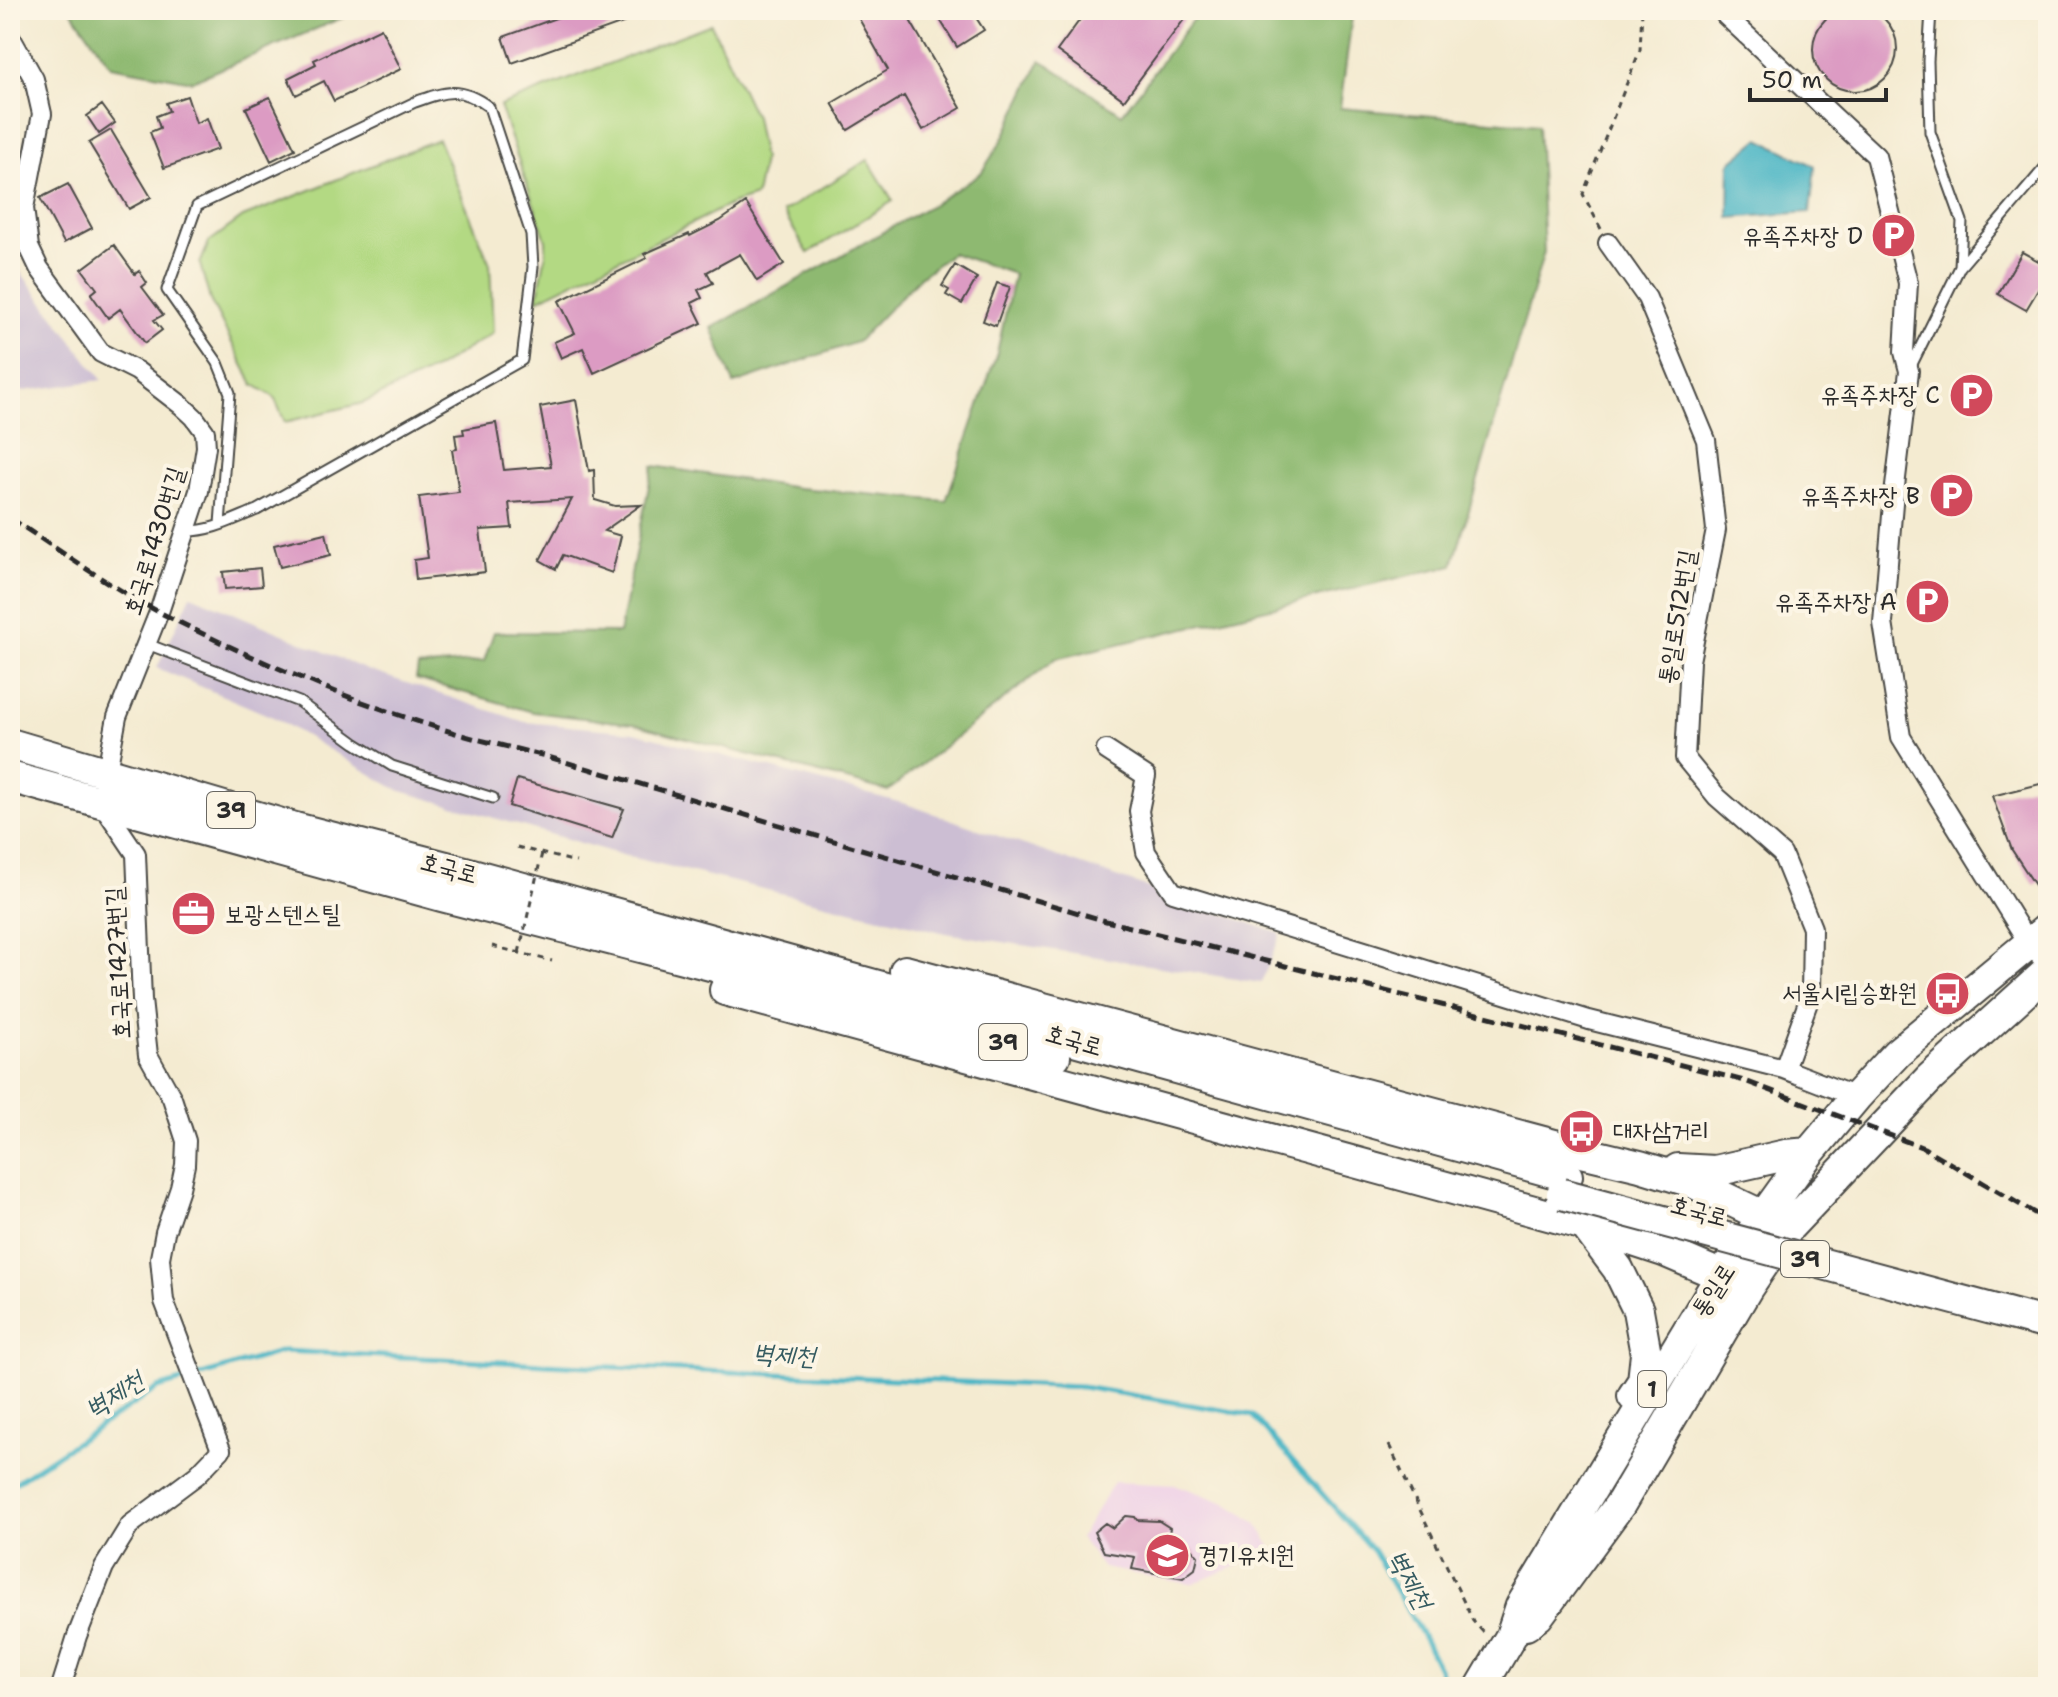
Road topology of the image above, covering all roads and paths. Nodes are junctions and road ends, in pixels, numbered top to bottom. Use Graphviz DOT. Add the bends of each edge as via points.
graph roads {
  1 [pos="1642,10"];
  2 [pos="1931,10"];
  3 [pos="1725,13"];
  4 [pos="10,36"];
  5 [pos="2048,164"];
  6 [pos="1608,243"];
  7 [pos="1960,267"];
  8 [pos="1909,371"];
  9 [pos="220,524"];
  10 [pos="186,531"];
  11 [pos="147,644"];
  12 [pos="10,744"];
  13 [pos="1106,750"];
  14 [pos="10,777"];
  15 [pos="103,788"];
  16 [pos="493,798"];
  17 [pos="517,847"];
  18 [pos="542,853"];
  19 [pos="576,862"];
  20 [pos="454,869"];
  21 [pos="442,896"];
  22 [pos="2042,945"];
  23 [pos="492,946"];
  24 [pos="519,953"];
  25 [pos="552,961"];
  26 [pos="2048,971"];
  27 [pos="1784,1069"];
  28 [pos="1856,1097"];
  29 [pos="1809,1153"];
  30 [pos="1640,1166"];
  31 [pos="1564,1185"];
  32 [pos="1775,1222"];
  33 [pos="1585,1225"];
  34 [pos="1735,1281"];
  35 [pos="2048,1303"];
  36 [pos="2048,1324"];
  37 [pos="1389,1445"];
  38 [pos="1576,1516"];
  39 [pos="1496,1661"];
  40 [pos="61,1687"];
  1 -- 6 [label="path" via="1640,50 1583,194"];
  2 -- 7 [label="lane" via="1930,132 1962,221"];
  3 -- 8 [label="street" via="1876,156 1908,283 1904,352"];
  4 -- 10 [label="street, 호국로1430번길" via="34,79 42,114 24,208 29,247 101,353 137,371 181,405 205,432 199,491"];
  5 -- 7 [label="lane"];
  6 -- 27 [label="street, 통일로512번길" via="1647,298 1706,440 1716,530 1690,661 1685,758 1717,797 1782,854 1812,928 1811,994"];
  7 -- 8 [label="lane"];
  8 -- 22 [label="street" via="1883,623 1901,737"];
  9 -- 9 [label="lane" via="257,510 522,360 533,267 531,234 489,107 474,96 439,93 415,102 197,206 167,290 218,363 230,393"];
  9 -- 10 [label="lane"];
  10 -- 11 [label="street, 호국로1430번길"];
  11 -- 15 [label="street, 호국로1430번길" via="117,717"];
  11 -- 16 [label="lane" via="299,702 392,766"];
  12 -- 15 [label="main road, 호국로 / 39"];
  13 -- 27 [label="street" via="1146,776 1139,811 1146,852 1173,892 1589,1020"];
  14 -- 15 [label="main road, 호국로 / 39"];
  15 -- 20 [label="main road, 호국로 / 39" via="295,828"];
  15 -- 21 [label="main road, 호국로 / 39"];
  15 -- 40 [label="street, 호국로1427번길" via="136,854 148,1055 172,1098 186,1141 180,1188 160,1258 164,1301 221,1450 197,1475 130,1525 104,1567"];
  17 -- 18 [label="path"];
  18 -- 19 [label="path"];
  18 -- 24 [label="path, bridge"];
  20 -- 30 [label="main road" via="692,914"];
  20 -- 31 [label="main road, 호국로 / 39"];
  21 -- 31 [label="main road, 호국로 / 39"];
  21 -- 33 [label="main road" via="679,977"];
  22 -- 28 [label="main road, 통일로 / 1" via="1897,1053"];
  23 -- 24 [label="path"];
  24 -- 25 [label="path"];
  26 -- 32 [label="main road, 통일로 / 1"];
  27 -- 28 [label="street"];
  28 -- 29 [label="main road, 통일로 / 1"];
  29 -- 30 [label="main road" via="1715,1171"];
  29 -- 32 [label="main road, 통일로 / 1"];
  30 -- 32 [label="main road" via="1692,1182"];
  30 -- 33 [label="main road" via="1684,1201 1680,1222 1668,1239"];
  31 -- 35 [label="main road, 호국로 / 39"];
  31 -- 36 [label="main road, 호국로 / 39, bridge"];
  32 -- 34 [label="main road, 통일로 / 1"];
  33 -- 34 [label="main road"];
  33 -- 38 [label="main road" via="1618,1269 1638,1310 1646,1354 1643,1381 1589,1469"];
  34 -- 38 [label="main road, 통일로 / 1"];
  34 -- 39 [label="main road, 통일로 / 1" via="1621,1503 1538,1616"];
  37 -- 39 [label="path"];
  38 -- 39 [label="main road, 통일로 / 1" via="1521,1606"];
}
